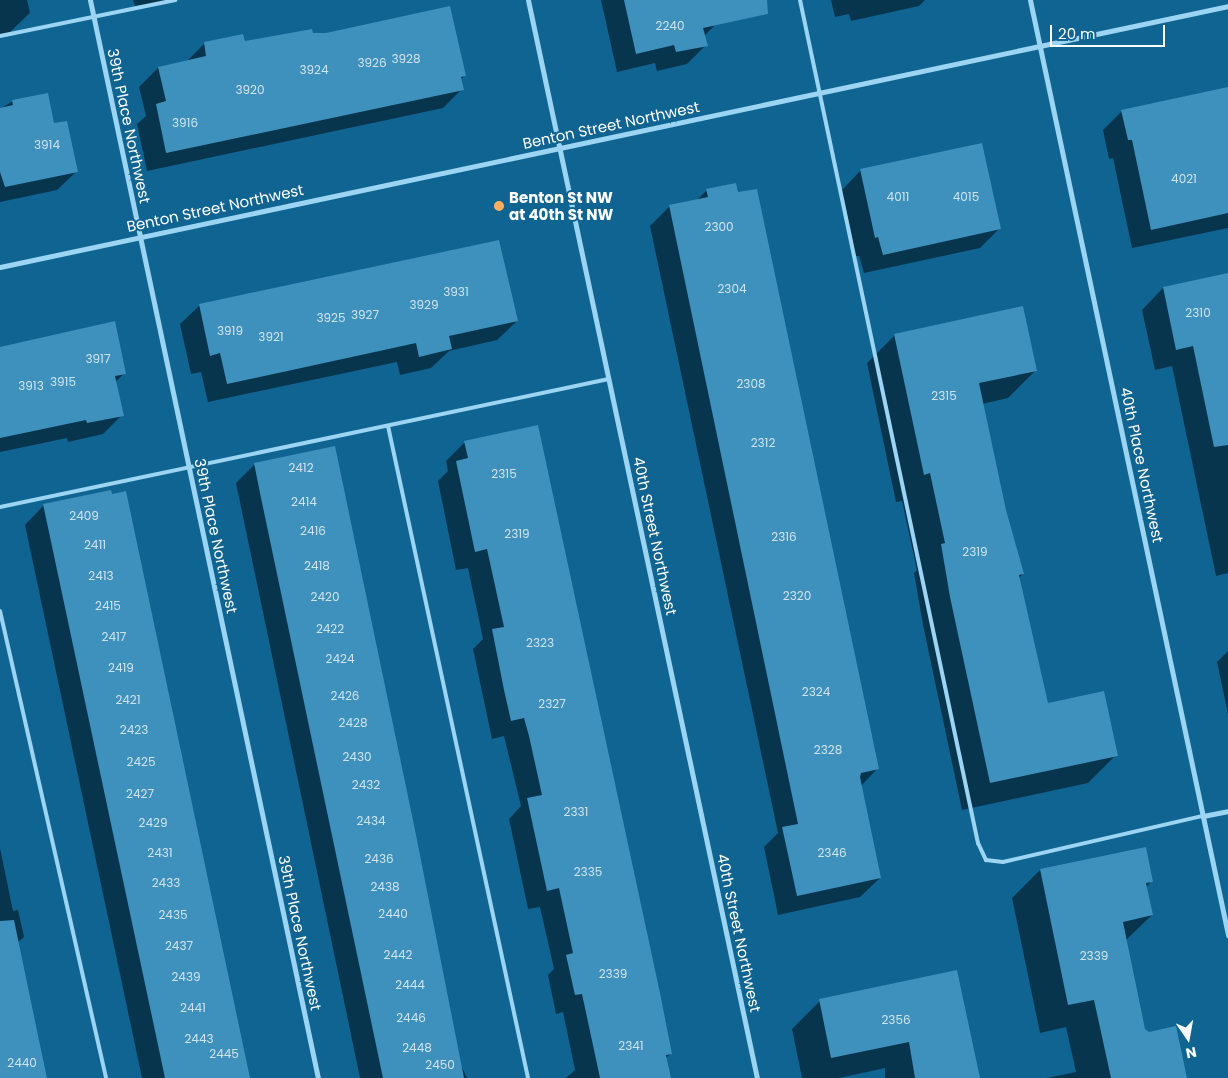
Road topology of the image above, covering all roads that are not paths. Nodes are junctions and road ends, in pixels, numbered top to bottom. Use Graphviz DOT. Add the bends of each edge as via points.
graph roads {
  1 [pos="90,0"];
  2 [pos="175,0"];
  3 [pos="528,0"];
  4 [pos="800,0"];
  5 [pos="1030,0"];
  6 [pos="1228,6"];
  7 [pos="94,19"];
  8 [pos="0,36"];
  9 [pos="1040,46"];
  10 [pos="820,93"];
  11 [pos="560,149"];
  12 [pos="140,237"];
  13 [pos="0,268"];
  14 [pos="609,379"];
  15 [pos="388,426"];
  16 [pos="189,469"];
  17 [pos="0,507"];
  18 [pos="0,611"];
  19 [pos="1228,811"];
  20 [pos="1203,816"];
  21 [pos="1228,935"];
  22 [pos="106,1078"];
  23 [pos="318,1078"];
  24 [pos="528,1078"];
  25 [pos="757,1078"];
  1 -- 7 [label="street, 39th Place Northwest"];
  2 -- 7 [label="lane"];
  3 -- 11 [label="street, 40th Street Northwest"];
  4 -- 10 [label="lane"];
  5 -- 9 [label="street, 40th Place Northwest"];
  6 -- 9 [label="street, Benton Street Northwest"];
  7 -- 8 [label="lane"];
  7 -- 12 [label="street, 39th Place Northwest"];
  9 -- 10 [label="street, Benton Street Northwest"];
  9 -- 20 [label="street, 40th Place Northwest"];
  10 -- 11 [label="street, Benton Street Northwest"];
  10 -- 20 [label="lane" via="978,843 986,860 1003,862"];
  11 -- 12 [label="street, Benton Street Northwest"];
  11 -- 14 [label="street, 40th Street Northwest"];
  12 -- 13 [label="street, Benton Street Northwest"];
  12 -- 16 [label="street, 39th Place Northwest"];
  14 -- 15 [label="lane"];
  14 -- 25 [label="street, 40th Street Northwest"];
  15 -- 16 [label="lane"];
  15 -- 24 [label="lane"];
  16 -- 17 [label="lane"];
  16 -- 23 [label="street, 39th Place Northwest"];
  18 -- 22 [label="lane"];
  19 -- 20 [label="street"];
  20 -- 21 [label="street, 40th Place Northwest"];
}
